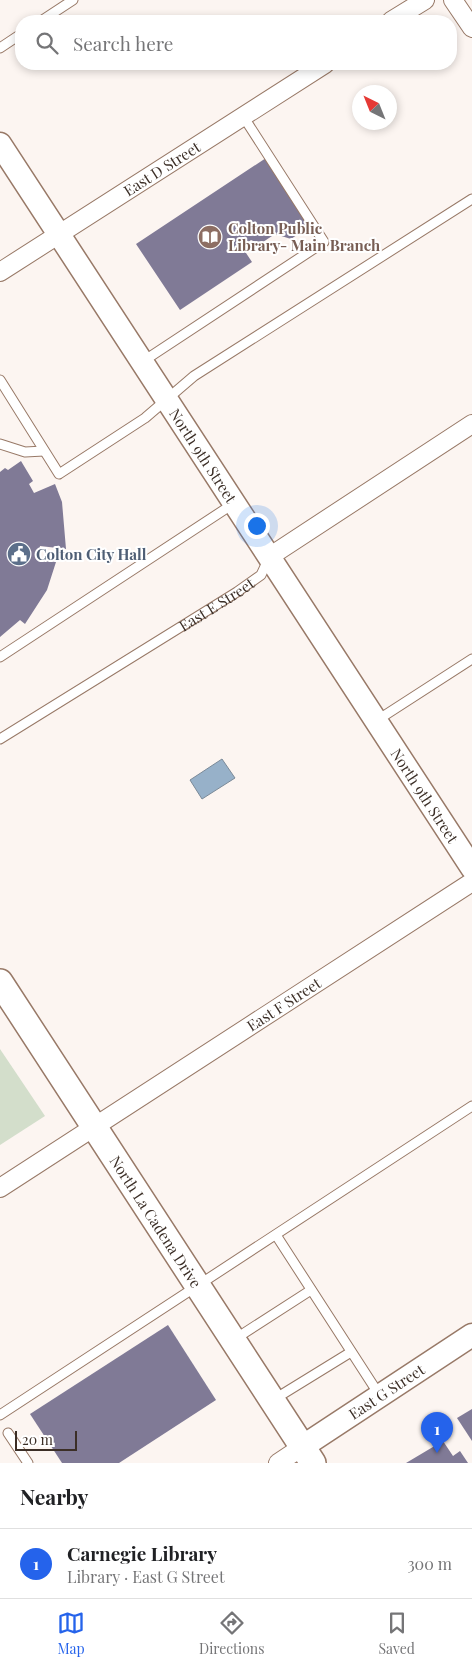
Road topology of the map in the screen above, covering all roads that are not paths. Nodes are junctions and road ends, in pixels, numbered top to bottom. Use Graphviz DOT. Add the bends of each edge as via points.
graph roads {
  1 [pos="73,0"];
  2 [pos="425,0"];
  3 [pos="453,0"];
  4 [pos="50,15"];
  5 [pos="401,15"];
  6 [pos="472,28"];
  7 [pos="15,38"];
  8 [pos="0,48"];
  9 [pos="316,70"];
  10 [pos="244,116"];
  11 [pos="0,144"];
  12 [pos="472,199"];
  13 [pos="59,235"];
  14 [pos="0,272"];
  15 [pos="142,362"];
  16 [pos="0,380"];
  17 [pos="165,398"];
  18 [pos="472,424"];
  19 [pos="0,444"];
  20 [pos="44,451"];
  21 [pos="233,504"];
  22 [pos="269,557"];
  23 [pos="0,657"];
  24 [pos="472,659"];
  25 [pos="376,722"];
  26 [pos="0,739"];
  27 [pos="472,868"];
  28 [pos="472,882"];
  29 [pos="0,982"];
  30 [pos="472,1106"];
  31 [pos="93,1126"];
  32 [pos="0,1188"];
  33 [pos="276,1235"];
  34 [pos="198,1287"];
  35 [pos="311,1290"];
  36 [pos="472,1336"];
  37 [pos="233,1340"];
  38 [pos="351,1352"];
  39 [pos="380,1396"];
  40 [pos="272,1401"];
  41 [pos="0,1415"];
  42 [pos="8,1433"];
  43 [pos="308,1455"];
  44 [pos="28,1463"];
  45 [pos="278,1463"];
  1 -- 4 [label="lane"];
  2 -- 5 [label="street"];
  3 -- 6 [label="street"];
  7 -- 8 [label="lane"];
  9 -- 10 [label="street, East D Street"];
  10 -- 13 [label="street, East D Street"];
  10 -- 15 [label="lane" via="324,242"];
  11 -- 13 [label="street, North 9th Street"];
  12 -- 17 [label="lane" via="194,376"];
  13 -- 14 [label="street, East D Street"];
  13 -- 15 [label="street, North 9th Street"];
  15 -- 17 [label="street, North 9th Street"];
  16 -- 20 [label="lane"];
  17 -- 20 [label="lane" via="145,418 59,474"];
  17 -- 21 [label="street, North 9th Street"];
  18 -- 22 [label="street, East E Street"];
  19 -- 20 [label="lane" via="25,452"];
  21 -- 22 [label="street, North 9th Street"];
  21 -- 23 [label="lane"];
  22 -- 25 [label="street, North 9th Street"];
  22 -- 26 [label="lane, East E Street" via="261,575 237,592"];
  24 -- 25 [label="lane"];
  25 -- 27 [label="street, North 9th Street"];
  28 -- 31 [label="street, East F Street"];
  29 -- 31 [label="main road, North La Cadena Drive"];
  30 -- 33 [label="lane"];
  31 -- 32 [label="street, East F Street"];
  31 -- 34 [label="main road, North La Cadena Drive"];
  33 -- 34 [label="lane"];
  33 -- 35 [label="lane"];
  34 -- 37 [label="main road, North La Cadena Drive"];
  34 -- 41 [label="lane"];
  35 -- 37 [label="lane"];
  35 -- 38 [label="lane"];
  36 -- 39 [label="street, East G Street"];
  37 -- 40 [label="main road, North La Cadena Drive"];
  38 -- 39 [label="lane"];
  38 -- 40 [label="lane"];
  39 -- 43 [label="street, East G Street"];
  40 -- 43 [label="main road, North La Cadena Drive"];
  42 -- 44 [label="lane"];
  43 -- 45 [label="street"];
}
